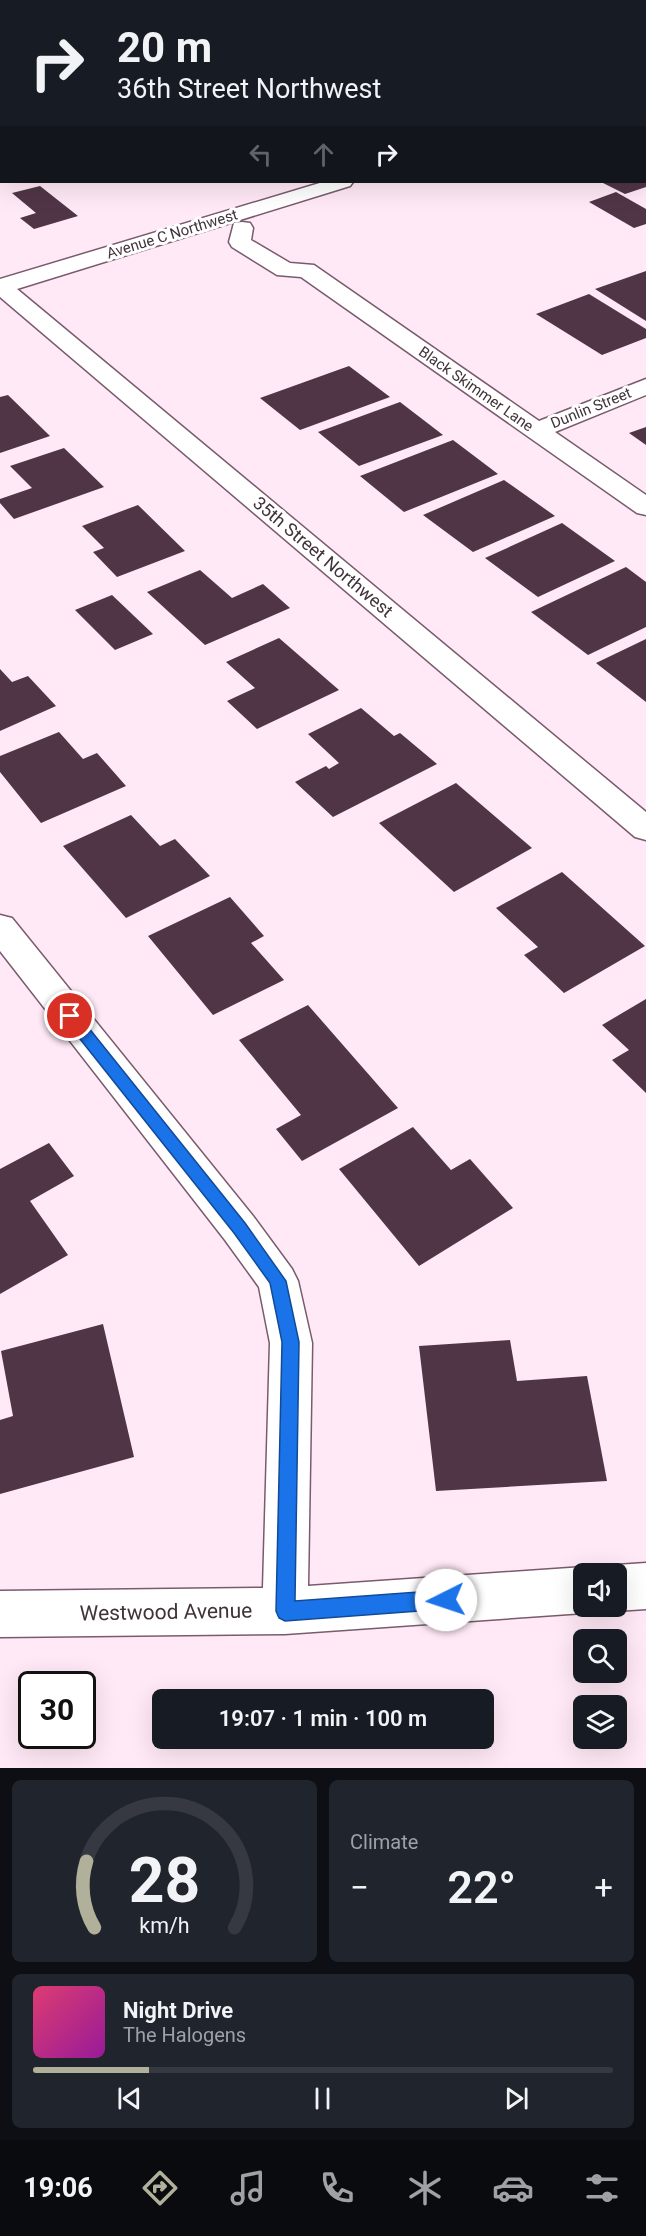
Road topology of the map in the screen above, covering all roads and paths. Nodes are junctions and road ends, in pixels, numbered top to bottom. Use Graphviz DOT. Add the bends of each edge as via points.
graph roads {
  1 [pos="341,183"];
  2 [pos="242,226"];
  3 [pos="292,249"];
  4 [pos="306,270"];
  5 [pos="0,286"];
  6 [pos="646,386"];
  7 [pos="536,431"];
  8 [pos="646,507"];
  9 [pos="646,829"];
  10 [pos="0,927"];
  11 [pos="646,1586"];
  12 [pos="627,1587"];
  13 [pos="573,1591"];
  14 [pos="285,1611"];
  15 [pos="0,1614"];
  1 -- 2 [label="street, Avenue C Northwest"];
  2 -- 4 [label="street, Black Skimmer Lane" via="240,242 285,270"];
  2 -- 5 [label="street, Avenue C Northwest"];
  3 -- 4 [label="street, Black Skimmer Lane" via="310,262"];
  4 -- 7 [label="street, Black Skimmer Lane"];
  5 -- 9 [label="street, 35th Street Northwest"];
  6 -- 7 [label="street, Dunlin Street"];
  7 -- 8 [label="street, Black Skimmer Lane"];
  10 -- 14 [label="street" via="278,1281 291,1342"];
  11 -- 12 [label="street"];
  13 -- 14 [label="street, Westwood Avenue"];
  14 -- 15 [label="street, Westwood Avenue"];
}
